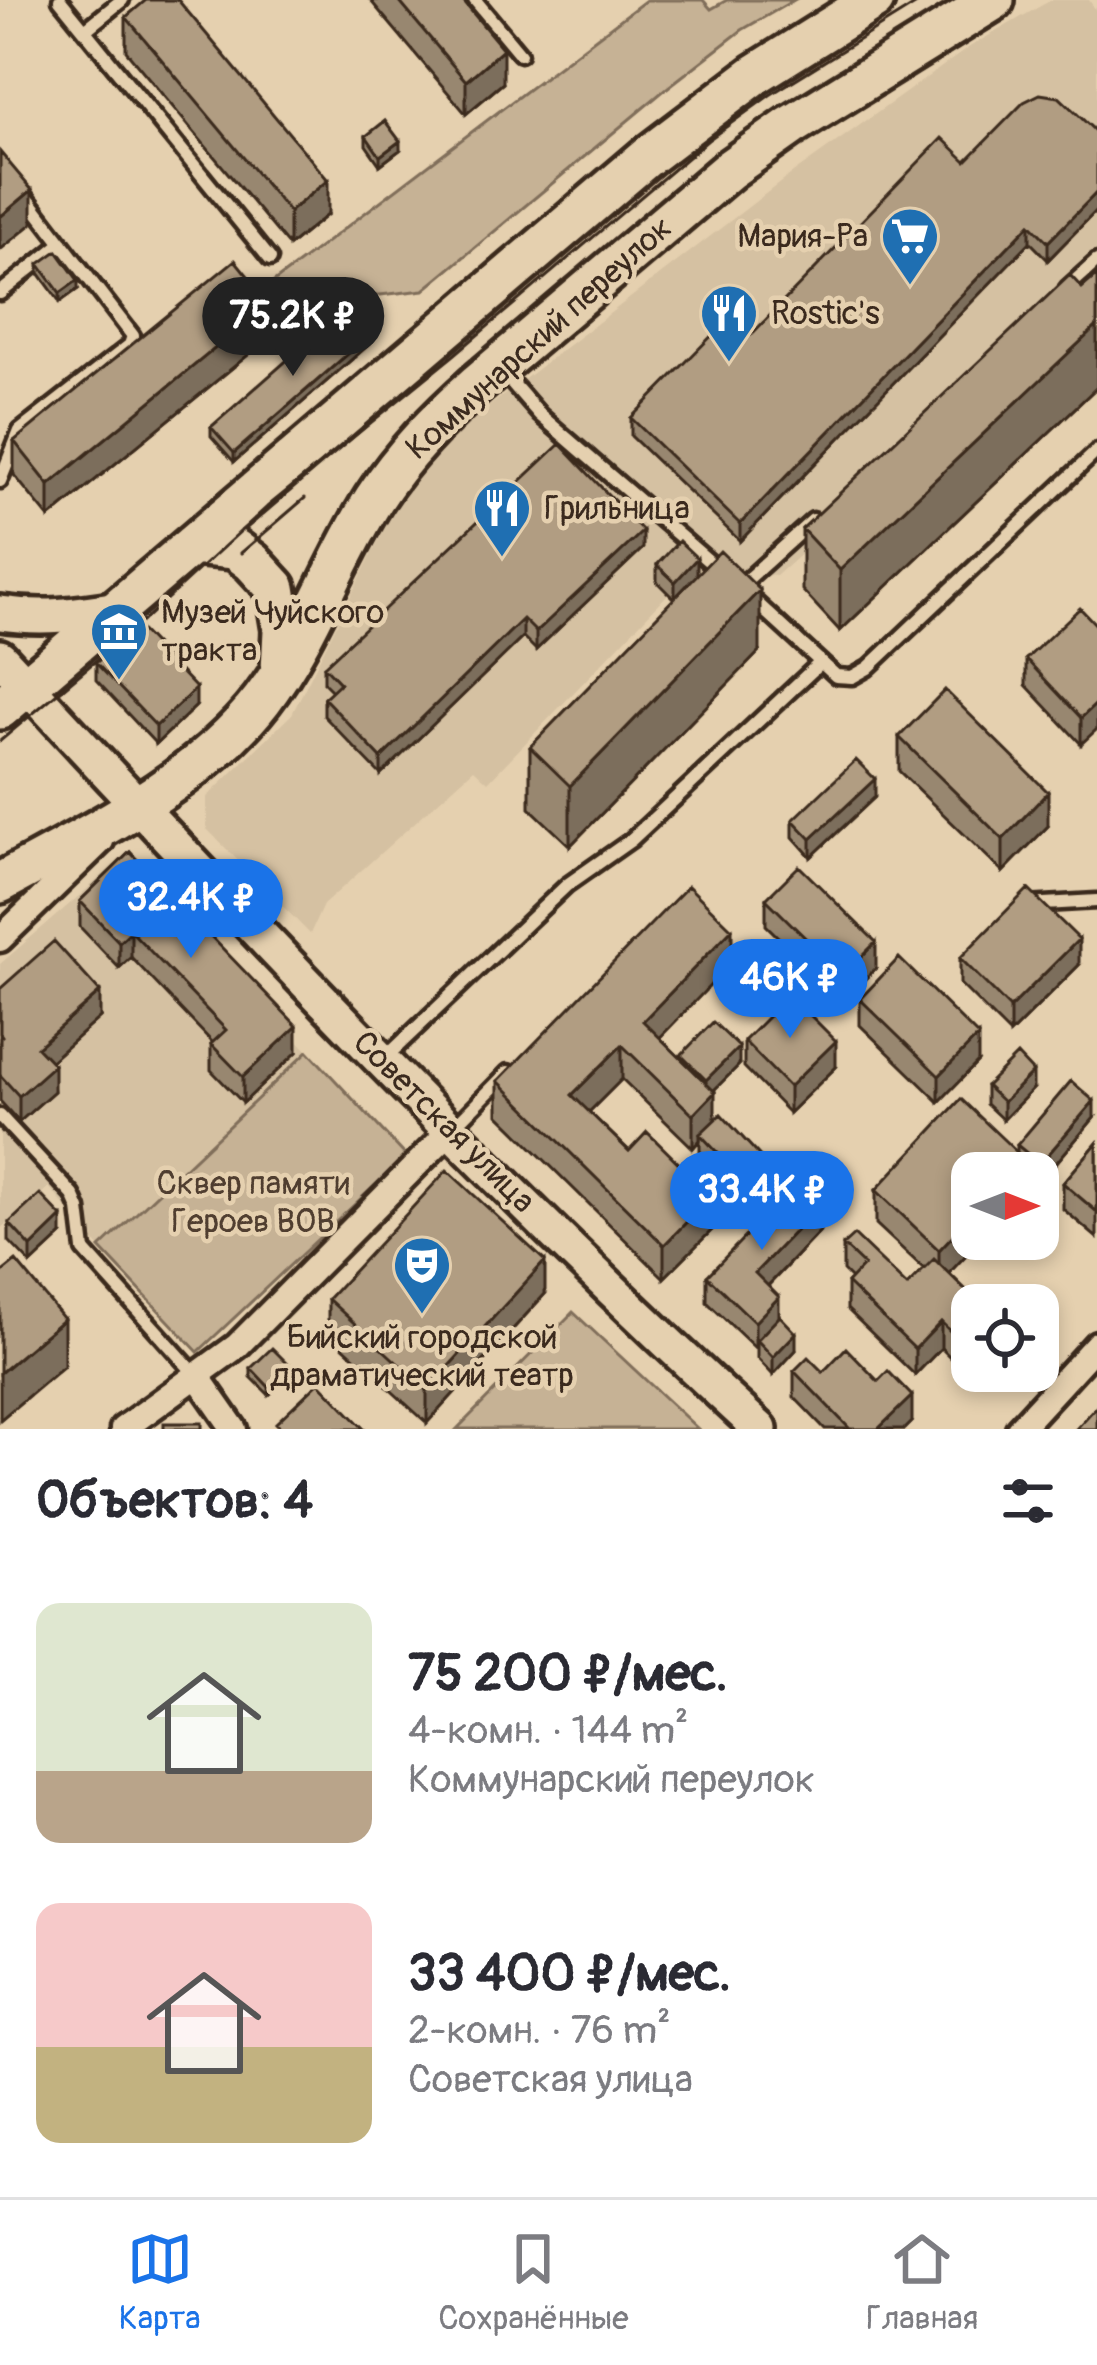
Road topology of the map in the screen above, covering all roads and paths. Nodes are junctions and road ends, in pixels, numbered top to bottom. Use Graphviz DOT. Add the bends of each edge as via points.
graph roads {
  1 [pos="61,0"];
  2 [pos="122,0"];
  3 [pos="475,0"];
  4 [pos="874,0"];
  5 [pos="994,0"];
  6 [pos="85,30"];
  7 [pos="520,55"];
  8 [pos="12,178"];
  9 [pos="62,243"];
  10 [pos="270,259"];
  11 [pos="1097,261"];
  12 [pos="1063,292"];
  13 [pos="0,293"];
  14 [pos="497,366"];
  15 [pos="1097,451"];
  16 [pos="0,482"];
  17 [pos="824,510"];
  18 [pos="192,544"];
  19 [pos="739,587"];
  20 [pos="118,608"];
  21 [pos="0,613"];
  22 [pos="821,662"];
  23 [pos="281,671"];
  24 [pos="9,684"];
  25 [pos="137,805"];
  26 [pos="0,884"];
  27 [pos="1097,901"];
  28 [pos="1011,912"];
  29 [pos="0,939"];
  30 [pos="524,1056"];
  31 [pos="382,1061"];
  32 [pos="0,1116"];
  33 [pos="450,1131"];
  34 [pos="1097,1344"];
  35 [pos="196,1376"];
  36 [pos="123,1429"];
  37 [pos="234,1429"];
  38 [pos="760,1429"];
  39 [pos="1018,1429"];
  1 -- 6 [label="lane"];
  2 -- 6 [label="lane"];
  3 -- 7 [label="lane"];
  4 -- 18 [label="main road, Коммунарский переулок" via="693,119"];
  5 -- 14 [label="main road, Коммунарский переулок" via="730,169"];
  6 -- 10 [label="lane"];
  8 -- 9 [label="lane"];
  9 -- 13 [label="lane"];
  9 -- 16 [label="lane" via="133,340 20,431"];
  11 -- 12 [label="lane"];
  14 -- 19 [label="lane" via="540,415"];
  14 -- 23 [label="main road, Коммунарский переулок" via="437,420 374,498"];
  15 -- 22 [label="lane" via="868,668 844,678"];
  17 -- 19 [label="lane"];
  18 -- 20 [label="main road, Коммунарский переулок"];
  18 -- 23 [label="main road" via="235,549 276,587"];
  19 -- 22 [label="lane"];
  20 -- 21 [label="street"];
  20 -- 24 [label="main road, Коммунарский переулок"];
  22 -- 31 [label="lane"];
  23 -- 25 [label="main road, Коммунарский переулок" via="223,742"];
  24 -- 25 [label="street, Советская улица"];
  25 -- 26 [label="main road, Коммунарский переулок"];
  25 -- 29 [label="street"];
  25 -- 31 [label="street, Советская улица"];
  27 -- 28 [label="lane"];
  30 -- 33 [label="lane"];
  31 -- 33 [label="street, Советская улица"];
  32 -- 35 [label="lane" via="73,1195 84,1250"];
  33 -- 35 [label="street" via="237,1346"];
  33 -- 38 [label="street, Советская улица"];
  34 -- 39 [label="street"];
  35 -- 36 [label="street"];
  35 -- 37 [label="street"];
}
